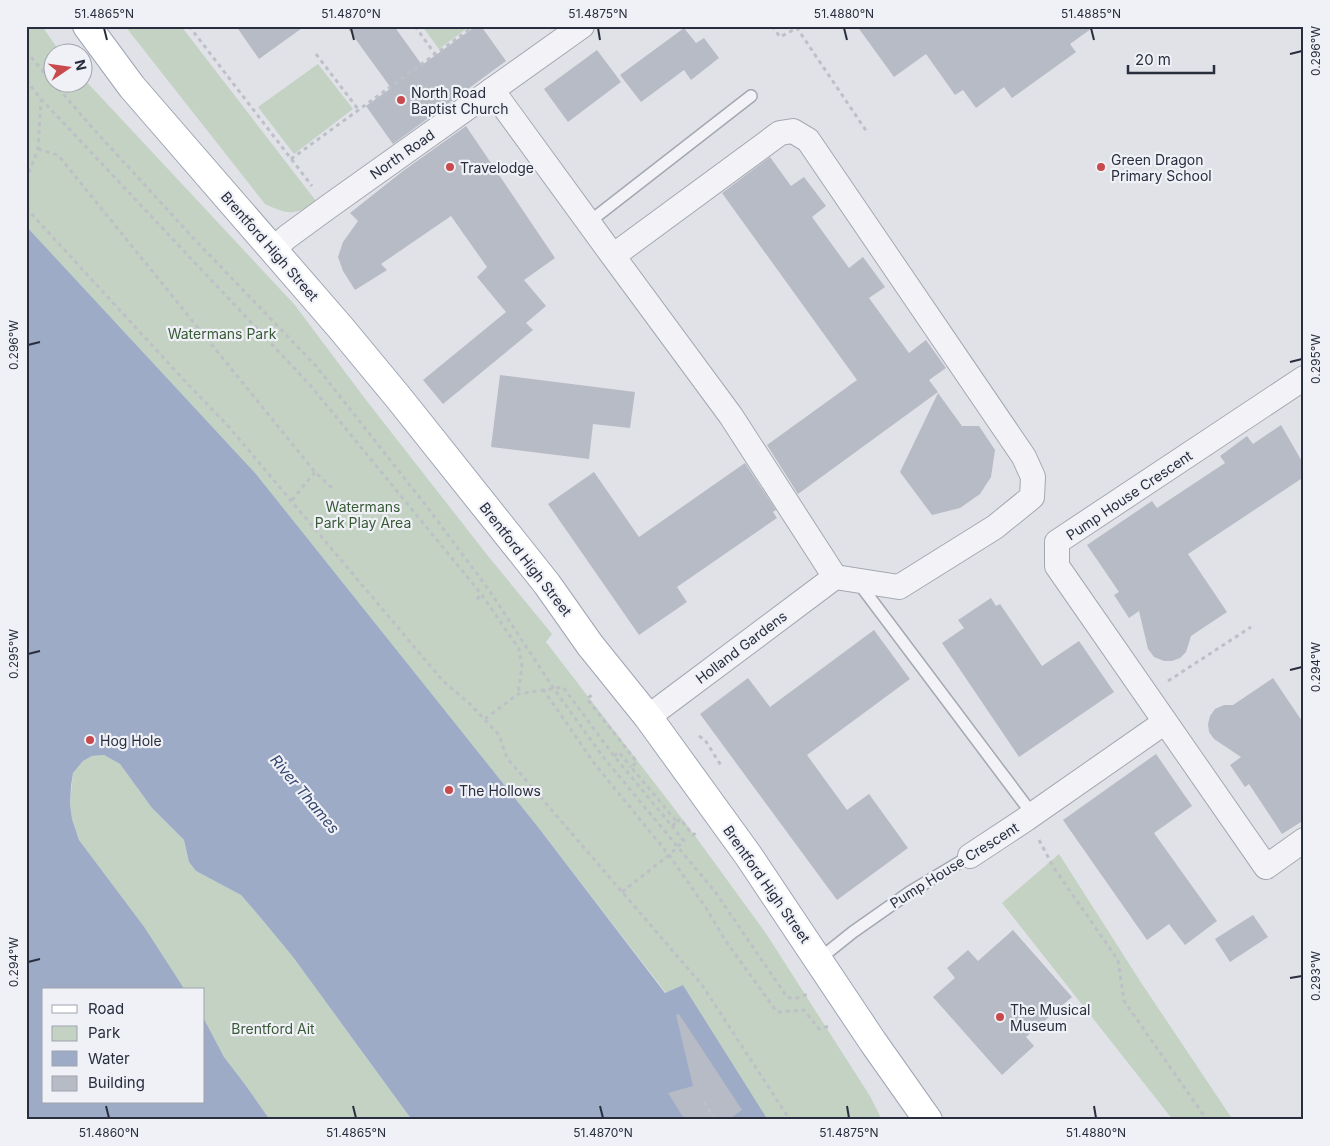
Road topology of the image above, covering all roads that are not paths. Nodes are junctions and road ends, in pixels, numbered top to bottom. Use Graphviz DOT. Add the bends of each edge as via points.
graph roads {
  1 [pos="87,26"];
  2 [pos="582,26"];
  3 [pos="492,90"];
  4 [pos="751,96"];
  5 [pos="589,222"];
  6 [pos="273,250"];
  7 [pos="613,256"];
  8 [pos="1304,378"];
  9 [pos="846,579"];
  10 [pos="648,717"];
  11 [pos="1165,722"];
  12 [pos="1029,817"];
  13 [pos="1304,840"];
  14 [pos="970,856"];
  15 [pos="818,960"];
  16 [pos="928,1120"];
  1 -- 6 [label="main road, Brentford High Street" via="132,87"];
  2 -- 3 [label="street, North Road"];
  3 -- 5 [label="street"];
  3 -- 6 [label="street, North Road"];
  4 -- 5 [label="lane"];
  5 -- 7 [label="street"];
  6 -- 10 [label="main road, Brentford High Street" via="453,465"];
  7 -- 9 [label="street"];
  7 -- 9 [label="street" via="780,133 793,131 808,140 1024,457 1033,478 1032,497 996,528 899,587"];
  8 -- 11 [label="street, Pump House Crescent" via="1057,542 1057,566"];
  9 -- 10 [label="street, Holland Gardens"];
  9 -- 12 [label="lane"];
  10 -- 15 [label="main road, Brentford High Street" via="748,855"];
  11 -- 12 [label="street, Pump House Crescent"];
  11 -- 13 [label="street, Pump House Crescent" via="1266,867"];
  12 -- 14 [label="street, Pump House Crescent"];
  14 -- 15 [label="lane, Pump House Crescent" via="910,892"];
  15 -- 16 [label="main road, Brentford High Street"];
}
